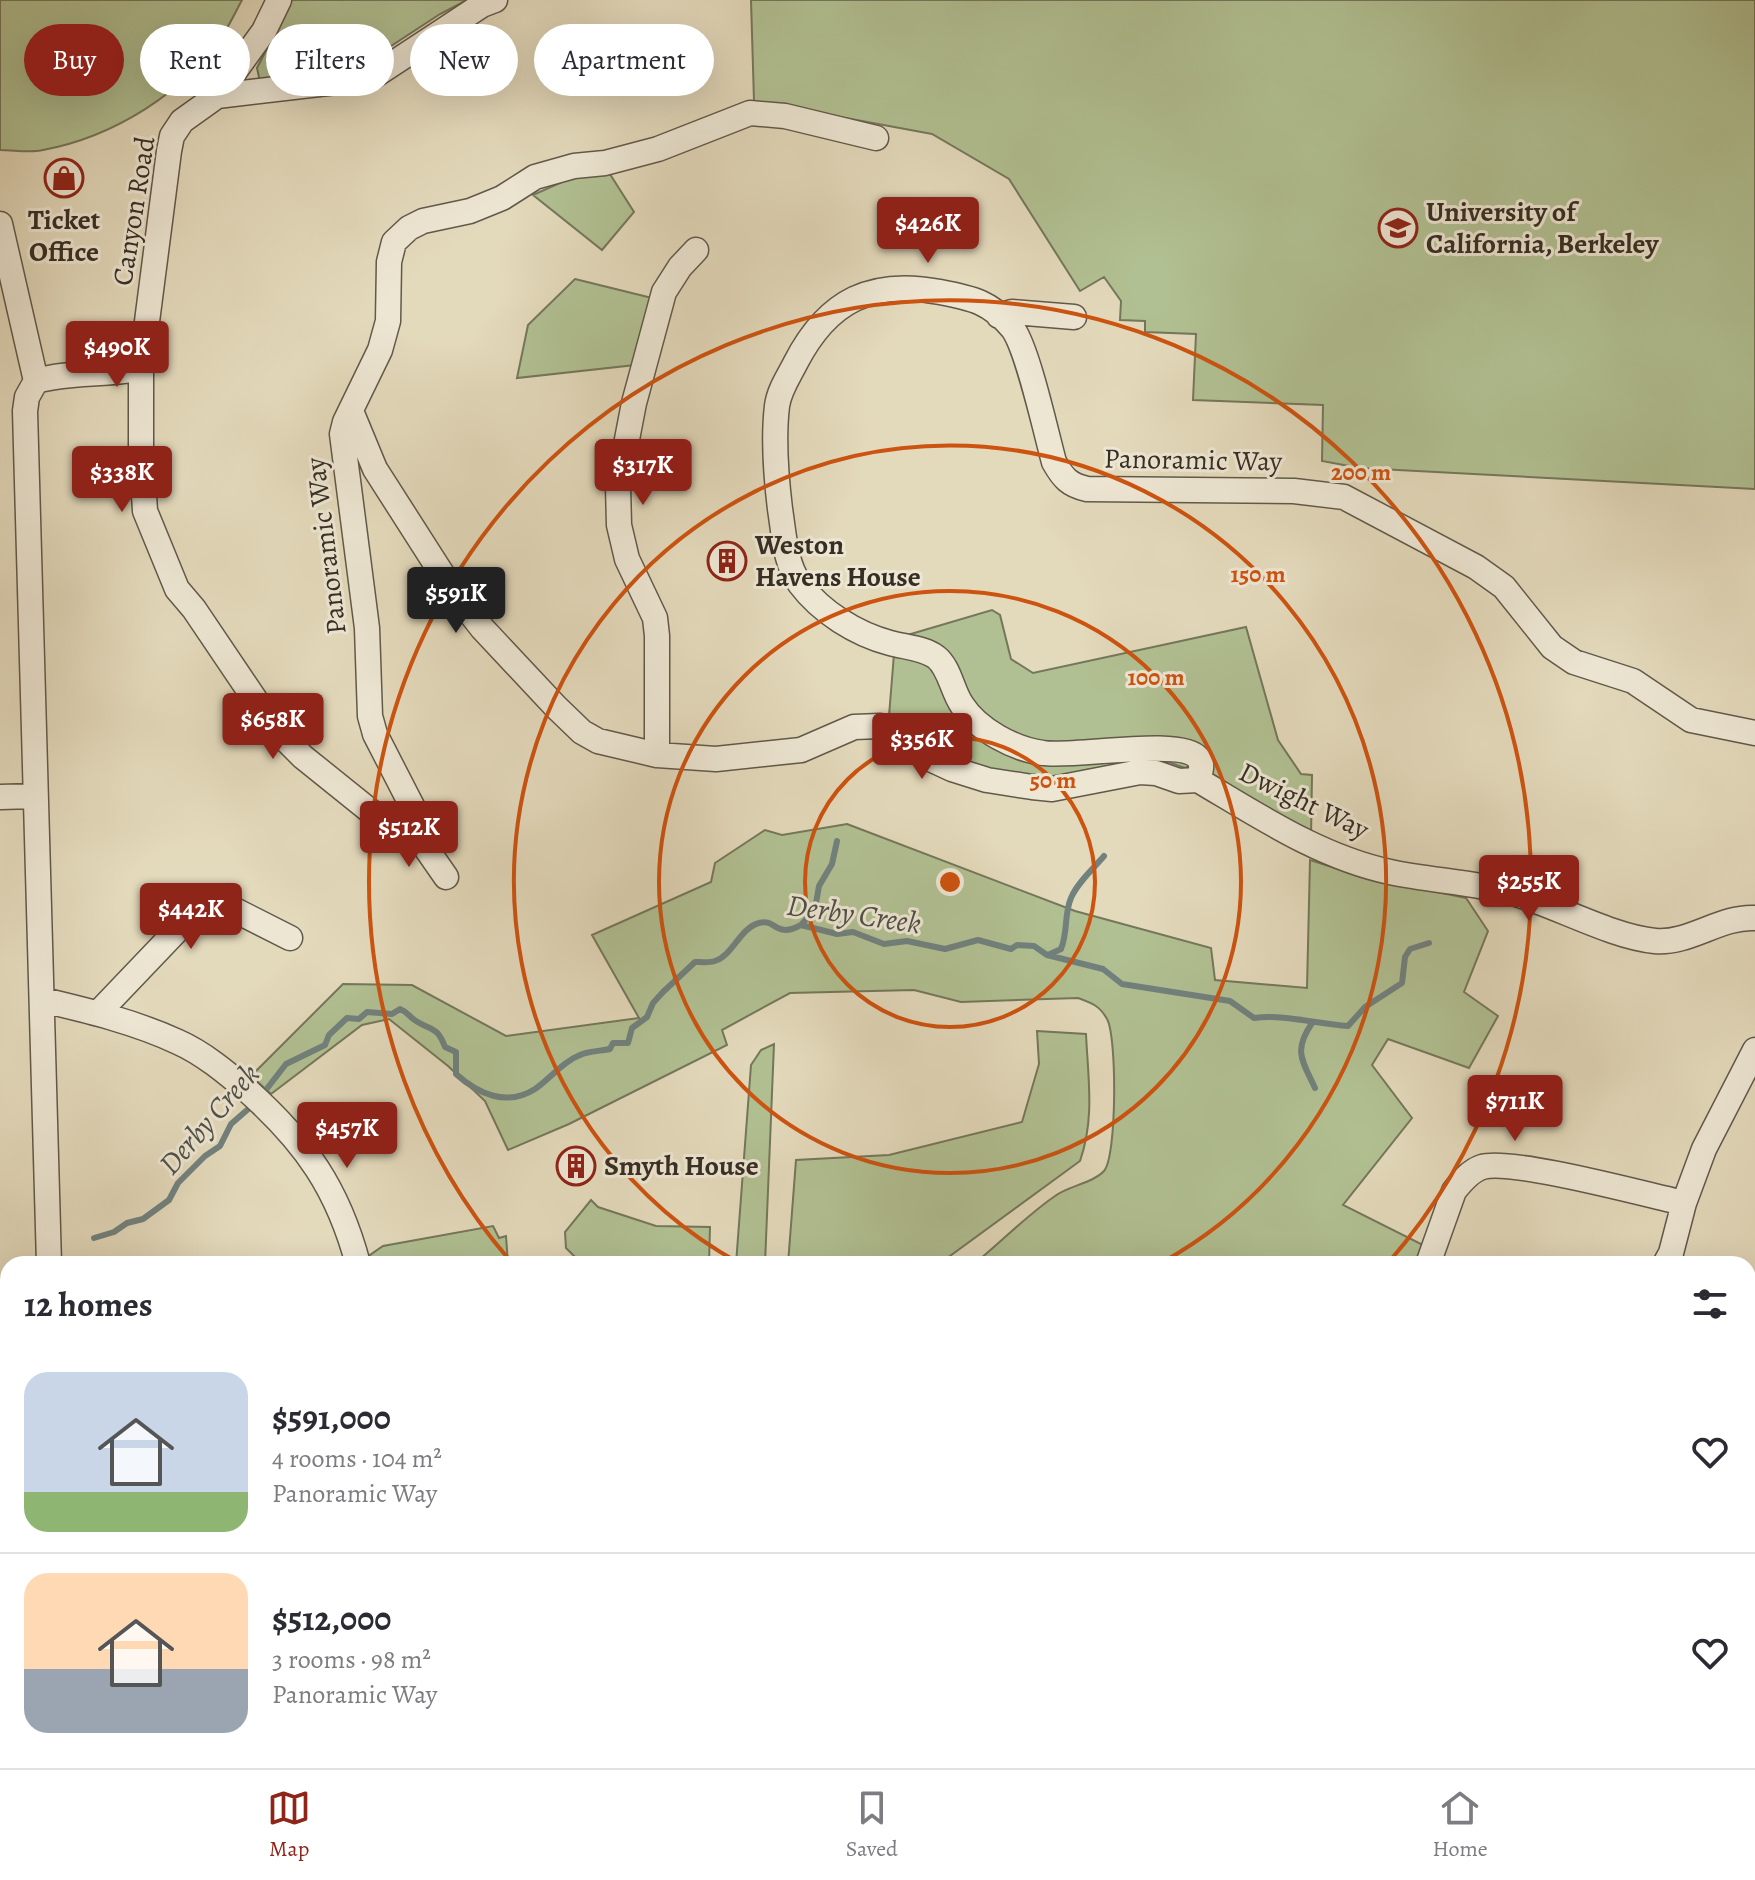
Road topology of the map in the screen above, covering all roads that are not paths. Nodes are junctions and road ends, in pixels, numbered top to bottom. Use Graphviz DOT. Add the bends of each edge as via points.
graph roads {
  1 [pos="279,0"];
  2 [pos="495,0"];
  3 [pos="250,50"];
  4 [pos="250,92"];
  5 [pos="217,96"];
  6 [pos="876,138"];
  7 [pos="0,224"];
  8 [pos="696,250"];
  9 [pos="999,316"];
  10 [pos="1074,317"];
  11 [pos="141,368"];
  12 [pos="36,381"];
  13 [pos="351,411"];
  14 [pos="1755,733"];
  15 [pos="657,755"];
  16 [pos="1198,780"];
  17 [pos="34,796"];
  18 [pos="0,797"];
  19 [pos="414,831"];
  20 [pos="446,877"];
  21 [pos="1755,918"];
  22 [pos="290,938"];
  23 [pos="43,1000"];
  24 [pos="99,1012"];
  25 [pos="1755,1050"];
  26 [pos="1684,1203"];
  27 [pos="49,1256"];
  28 [pos="356,1256"];
  29 [pos="1431,1256"];
  30 [pos="1669,1256"];
  1 -- 3 [label="street"];
  2 -- 4 [label="street, Canyon Road" via="371,78"];
  5 -- 11 [label="street, Canyon Road" via="182,121 172,136"];
  6 -- 13 [label="street" via="750,113 658,149 535,177 470,211 409,228 394,242 388,321"];
  7 -- 12 [label="street"];
  8 -- 15 [label="street" via="664,292 618,486 627,559 655,618"];
  9 -- 10 [label="street" via="1012,312"];
  9 -- 14 [label="street, Panoramic Way" via="1014,331 1054,462 1072,485 1344,497 1504,587 1552,647 1574,662 1633,681 1691,720"];
  9 -- 16 [label="street, Panoramic Way" via="988,304 970,297 895,287 854,298 820,325 803,348 777,407 776,480 790,566 814,600 847,624 936,657 962,706 1015,746 1067,755 1136,748 1185,752 1200,760"];
  11 -- 12 [label="street"];
  11 -- 19 [label="street" via="145,511 177,589 275,729 395,831"];
  12 -- 17 [label="street" via="25,411"];
  13 -- 15 [label="street, Panoramic Way" via="375,469 482,628 582,732"];
  13 -- 19 [label="street, Panoramic Way" via="342,434 367,628 370,716 413,808"];
  15 -- 16 [label="street, Panoramic Way" via="760,756 801,750 854,727 880,726 908,738 924,756 987,780 1052,789 1140,772"];
  16 -- 21 [label="street, Dwight Way" via="1311,845 1363,865 1503,890 1633,937 1681,939 1735,919"];
  17 -- 18 [label="street"];
  17 -- 23 [label="street"];
  19 -- 20 [label="street, Panoramic Way"];
  22 -- 24 [label="street" via="211,898"];
  23 -- 24 [label="street"];
  23 -- 27 [label="street"];
  24 -- 28 [label="street" via="179,1042 230,1075 271,1111 306,1149 329,1187"];
  25 -- 26 [label="street" via="1704,1149"];
  26 -- 29 [label="street" via="1525,1168 1482,1167 1454,1191"];
  26 -- 30 [label="street"];
}
